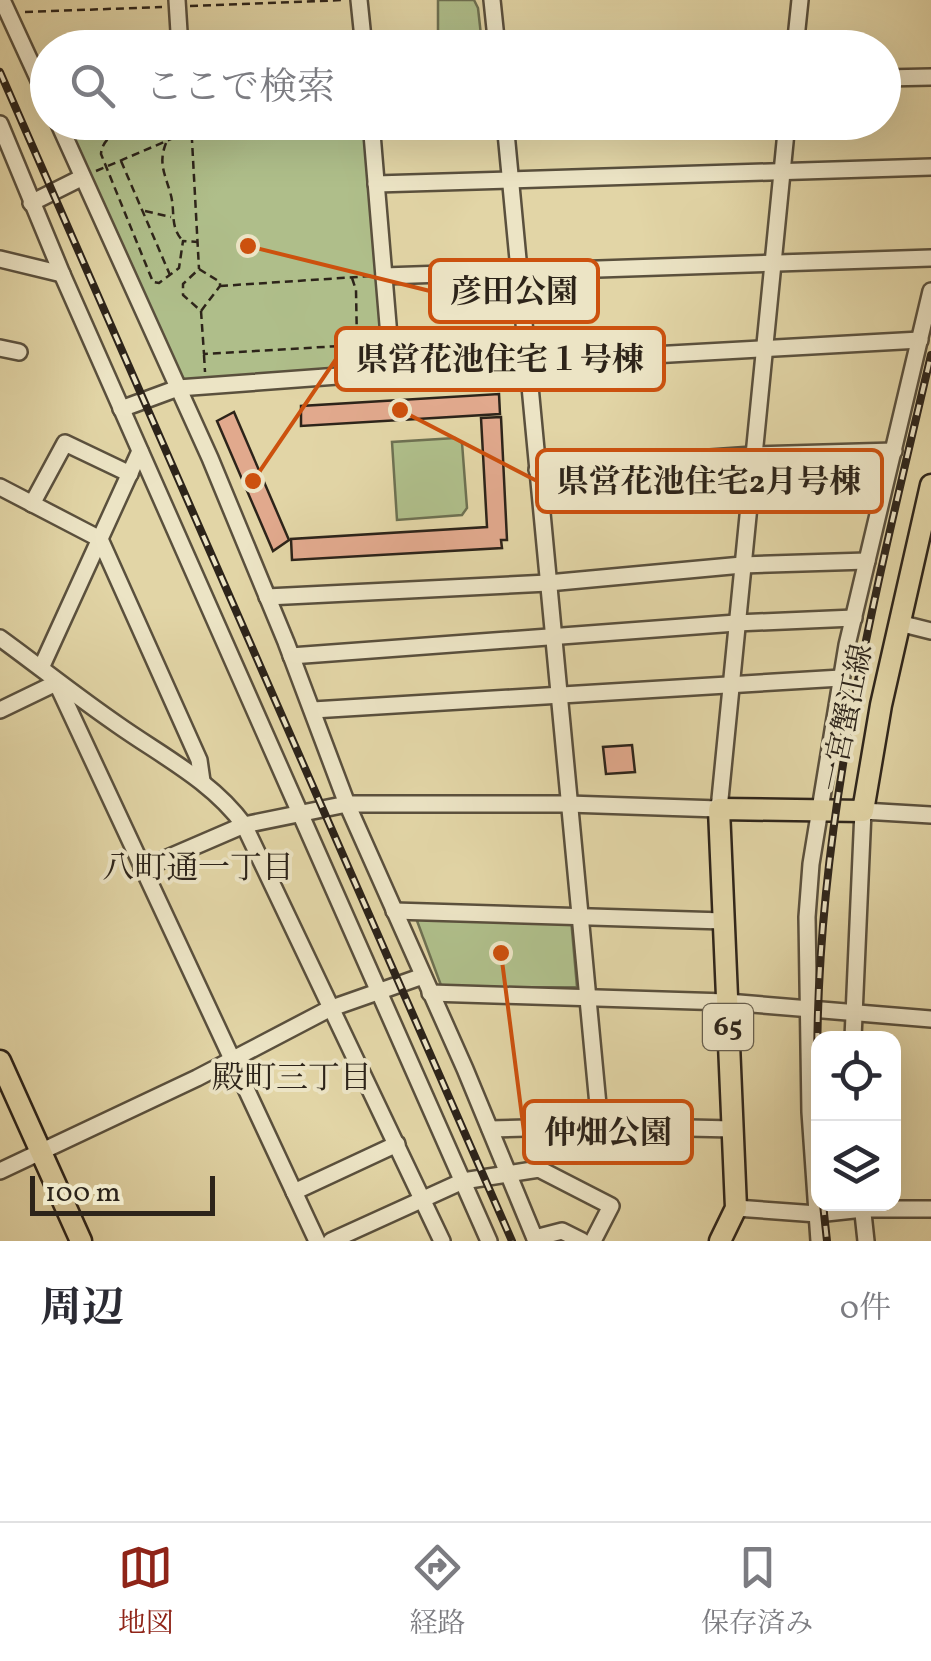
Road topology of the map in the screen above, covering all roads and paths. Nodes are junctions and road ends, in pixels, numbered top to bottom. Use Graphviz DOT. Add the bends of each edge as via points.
graph roads {
  1 [pos="2,0"];
  2 [pos="177,0"];
  3 [pos="359,0"];
  4 [pos="492,0"];
  5 [pos="800,0"];
  6 [pos="179,30"];
  7 [pos="362,30"];
  8 [pos="495,30"];
  9 [pos="797,30"];
  10 [pos="30,61"];
  11 [pos="931,77"];
  12 [pos="901,78"];
  13 [pos="0,124"];
  14 [pos="66,140"];
  15 [pos="105,140"];
  16 [pos="167,140"];
  17 [pos="192,140"];
  18 [pos="372,140"];
  19 [pos="507,140"];
  20 [pos="785,140"];
  21 [pos="121,160"];
  22 [pos="106,167"];
  23 [pos="931,167"];
  24 [pos="782,171"];
  25 [pos="82,178"];
  26 [pos="512,181"];
  27 [pos="376,184"];
  28 [pos="31,202"];
  29 [pos="142,210"];
  30 [pos="173,217"];
  31 [pos="182,242"];
  32 [pos="198,242"];
  33 [pos="931,258"];
  34 [pos="0,259"];
  35 [pos="772,265"];
  36 [pos="199,269"];
  37 [pos="62,274"];
  38 [pos="520,274"];
  39 [pos="170,276"];
  40 [pos="384,276"];
  41 [pos="352,277"];
  42 [pos="220,286"];
  43 [pos="931,291"];
  44 [pos="201,311"];
  45 [pos="920,340"];
  46 [pos="356,345"];
  47 [pos="764,346"];
  48 [pos="0,348"];
  49 [pos="19,352"];
  50 [pos="204,354"];
  51 [pos="526,362"];
  52 [pos="387,372"];
  53 [pos="206,386"];
  54 [pos="178,388"];
  55 [pos="121,408"];
  56 [pos="894,451"];
  57 [pos="140,452"];
  58 [pos="753,455"];
  59 [pos="536,470"];
  60 [pos="130,474"];
  61 [pos="931,485"];
  62 [pos="0,488"];
  63 [pos="32,504"];
  64 [pos="100,539"];
  65 [pos="868,561"];
  66 [pos="742,565"];
  67 [pos="548,584"];
  68 [pos="267,597"];
  69 [pos="854,618"];
  70 [pos="736,623"];
  71 [pos="898,623"];
  72 [pos="931,631"];
  73 [pos="0,638"];
  74 [pos="553,638"];
  75 [pos="291,656"];
  76 [pos="40,668"];
  77 [pos="841,678"];
  78 [pos="56,683"];
  79 [pos="730,683"];
  80 [pos="558,694"];
  81 [pos="0,710"];
  82 [pos="312,710"];
  83 [pos="202,781"];
  84 [pos="347,804"];
  85 [pos="568,804"];
  86 [pos="719,809"];
  87 [pos="818,809"];
  88 [pos="863,811"];
  89 [pos="301,812"];
  90 [pos="931,815"];
  91 [pos="244,825"];
  92 [pos="142,869"];
  93 [pos="394,910"];
  94 [pos="579,916"];
  95 [pos="724,921"];
  96 [pos="423,976"];
  97 [pos="380,990"];
  98 [pos="430,992"];
  99 [pos="588,995"];
  100 [pos="727,1002"];
  101 [pos="329,1009"];
  102 [pos="854,1010"];
  103 [pos="808,1011"];
  104 [pos="931,1018"];
  105 [pos="853,1031"];
  106 [pos="0,1061"];
  107 [pos="232,1061"];
  108 [pos="600,1126"];
  109 [pos="490,1129"];
  110 [pos="733,1130"];
  111 [pos="396,1144"];
  112 [pos="42,1151"];
  113 [pos="0,1172"];
  114 [pos="508,1174"];
  115 [pos="463,1182"];
  116 [pos="294,1192"];
  117 [pos="423,1199"];
  118 [pos="736,1208"];
  119 [pos="901,1208"];
  120 [pos="931,1209"];
  121 [pos="834,1211"];
  122 [pos="863,1211"];
  123 [pos="817,1214"];
  124 [pos="536,1240"];
  125 [pos="81,1241"];
  126 [pos="317,1241"];
  127 [pos="331,1241"];
  128 [pos="442,1241"];
  129 [pos="489,1241"];
  130 [pos="582,1241"];
  131 [pos="593,1241"];
  132 [pos="720,1241"];
  133 [pos="819,1241"];
  134 [pos="866,1241"];
  1 -- 10 [label="street"];
  2 -- 6 [label="street"];
  3 -- 7 [label="street"];
  4 -- 8 [label="street"];
  5 -- 9 [label="street"];
  11 -- 12 [label="street"];
  13 -- 28 [label="street"];
  14 -- 25 [label="street"];
  15 -- 22 [label="path" via="100,146"];
  16 -- 21 [label="path"];
  16 -- 30 [label="path" via="162,170"];
  17 -- 32 [label="path"];
  18 -- 27 [label="street"];
  19 -- 26 [label="street"];
  20 -- 24 [label="street"];
  21 -- 22 [label="path"];
  21 -- 29 [label="path"];
  22 -- 25 [label="path"];
  22 -- 39 [label="path" via="153,282"];
  23 -- 24 [label="street"];
  24 -- 26 [label="street"];
  24 -- 35 [label="street"];
  25 -- 28 [label="street"];
  25 -- 54 [label="street"];
  26 -- 27 [label="street"];
  26 -- 38 [label="street"];
  27 -- 40 [label="street"];
  28 -- 37 [label="street"];
  29 -- 30 [label="path"];
  29 -- 39 [label="path"];
  30 -- 31 [label="path"];
  31 -- 32 [label="path"];
  31 -- 39 [label="path" via="179,268"];
  32 -- 36 [label="path"];
  33 -- 35 [label="street"];
  34 -- 37 [label="street"];
  35 -- 38 [label="street"];
  35 -- 47 [label="street"];
  36 -- 42 [label="path"];
  36 -- 44 [label="path" via="182,294"];
  37 -- 55 [label="street"];
  38 -- 40 [label="street"];
  38 -- 51 [label="street"];
  40 -- 41 [label="path"];
  40 -- 52 [label="street"];
  41 -- 42 [label="path"];
  41 -- 46 [label="path"];
  42 -- 44 [label="path"];
  43 -- 45 [label="street"];
  44 -- 50 [label="path"];
  45 -- 47 [label="street"];
  45 -- 56 [label="street"];
  46 -- 50 [label="path"];
  46 -- 52 [label="path"];
  47 -- 51 [label="street"];
  47 -- 58 [label="street"];
  48 -- 49 [label="street"];
  50 -- 53 [label="path"];
  51 -- 52 [label="street"];
  51 -- 59 [label="street"];
  52 -- 53 [label="street"];
  53 -- 54 [label="street"];
  54 -- 55 [label="street"];
  54 -- 68 [label="street"];
  55 -- 57 [label="street"];
  56 -- 58 [label="street"];
  56 -- 65 [label="street"];
  57 -- 60 [label="street"];
  57 -- 89 [label="street"];
  58 -- 59 [label="street"];
  58 -- 66 [label="street"];
  59 -- 67 [label="street"];
  60 -- 63 [label="street" via="66,443"];
  60 -- 64 [label="street"];
  61 -- 71 [label="main road, 一宮蟹江線"];
  62 -- 63 [label="street"];
  63 -- 64 [label="street"];
  64 -- 76 [label="street"];
  64 -- 83 [label="street"];
  65 -- 66 [label="street"];
  65 -- 69 [label="street"];
  66 -- 67 [label="street"];
  66 -- 70 [label="street"];
  67 -- 68 [label="street"];
  67 -- 74 [label="street"];
  68 -- 75 [label="street"];
  69 -- 70 [label="street"];
  69 -- 77 [label="street"];
  70 -- 74 [label="street"];
  70 -- 79 [label="street"];
  71 -- 72 [label="street"];
  71 -- 88 [label="main road, 一宮蟹江線"];
  73 -- 76 [label="street"];
  74 -- 75 [label="street"];
  74 -- 80 [label="street"];
  75 -- 82 [label="street"];
  76 -- 78 [label="street"];
  77 -- 79 [label="street"];
  77 -- 87 [label="street"];
  78 -- 81 [label="street"];
  78 -- 83 [label="street"];
  78 -- 92 [label="street"];
  79 -- 80 [label="street"];
  79 -- 86 [label="street"];
  80 -- 82 [label="street"];
  80 -- 85 [label="street"];
  82 -- 84 [label="street"];
  83 -- 91 [label="street"];
  84 -- 85 [label="street"];
  84 -- 89 [label="street"];
  84 -- 93 [label="street"];
  85 -- 86 [label="street"];
  85 -- 94 [label="street"];
  86 -- 87 [label="main road, 一宮蟹江線"];
  86 -- 95 [label="main road, 65"];
  87 -- 88 [label="main road, 一宮蟹江線"];
  87 -- 103 [label="street" via="807,917"];
  88 -- 90 [label="street"];
  88 -- 102 [label="street"];
  89 -- 91 [label="street"];
  89 -- 97 [label="street"];
  91 -- 92 [label="street"];
  91 -- 101 [label="street"];
  92 -- 107 [label="street"];
  93 -- 94 [label="street"];
  93 -- 96 [label="street"];
  94 -- 95 [label="street"];
  94 -- 99 [label="street"];
  95 -- 100 [label="main road, 65"];
  96 -- 97 [label="street"];
  96 -- 98 [label="street"];
  97 -- 101 [label="street"];
  97 -- 115 [label="street"];
  98 -- 99 [label="street"];
  98 -- 109 [label="street"];
  99 -- 100 [label="street"];
  99 -- 108 [label="street"];
  100 -- 103 [label="street"];
  100 -- 110 [label="main road, 65"];
  101 -- 107 [label="street"];
  101 -- 111 [label="street"];
  102 -- 103 [label="street"];
  102 -- 104 [label="street"];
  102 -- 105 [label="street"];
  103 -- 123 [label="street"];
  106 -- 112 [label="main road"];
  107 -- 112 [label="street"];
  107 -- 116 [label="street"];
  108 -- 109 [label="street"];
  108 -- 110 [label="street"];
  109 -- 114 [label="street"];
  110 -- 118 [label="main road, 65"];
  111 -- 116 [label="street"];
  111 -- 117 [label="street"];
  112 -- 113 [label="street"];
  112 -- 125 [label="main road"];
  114 -- 115 [label="street"];
  114 -- 124 [label="street"];
  114 -- 131 [label="street" via="539,1168 610,1206"];
  115 -- 117 [label="street"];
  115 -- 129 [label="street"];
  116 -- 126 [label="street"];
  117 -- 127 [label="street"];
  117 -- 128 [label="street"];
  118 -- 123 [label="street"];
  118 -- 132 [label="main road, 65"];
  119 -- 120 [label="street"];
  121 -- 123 [label="street"];
  122 -- 134 [label="street"];
  123 -- 133 [label="street"];
  124 -- 130 [label="street" via="562,1230"];
}
